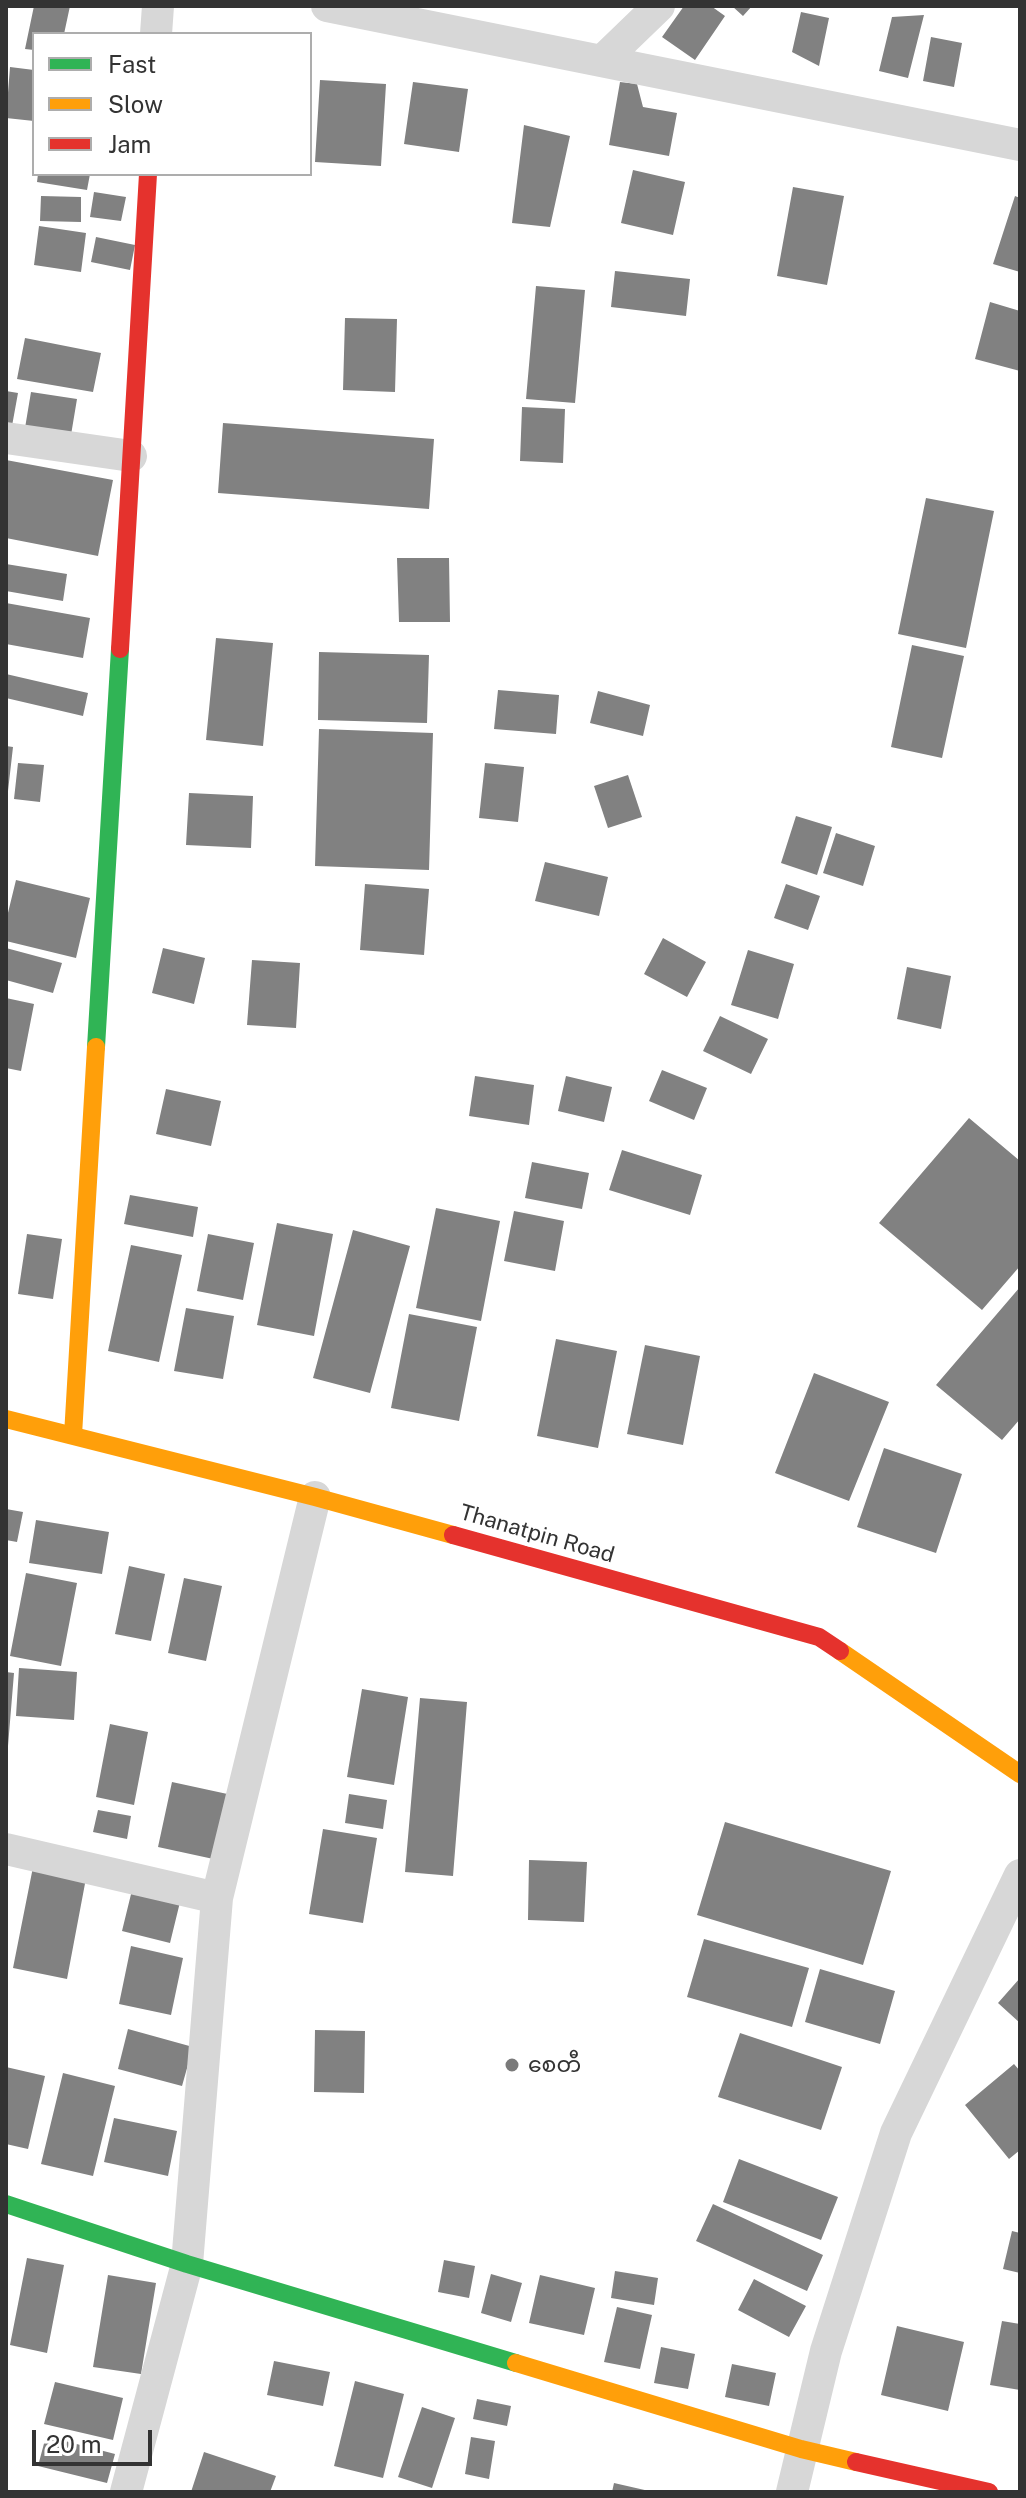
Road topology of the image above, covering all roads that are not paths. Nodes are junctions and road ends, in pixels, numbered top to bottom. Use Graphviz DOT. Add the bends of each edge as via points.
graph roads {
  1 [pos="158,6"];
  2 [pos="327,6"];
  3 [pos="659,6"];
  4 [pos="156,32"];
  5 [pos="602,61"];
  6 [pos="1020,145"];
  7 [pos="148,176"];
  8 [pos="6,438"];
  9 [pos="131,456"];
  10 [pos="6,1419"];
  11 [pos="73,1435"];
  12 [pos="315,1497"];
  13 [pos="1020,1774"];
  14 [pos="6,1849"];
  15 [pos="1020,1875"];
  16 [pos="217,1898"];
  17 [pos="6,2204"];
  18 [pos="187,2264"];
  19 [pos="801,2449"];
  20 [pos="126,2492"];
  21 [pos="792,2492"];
  22 [pos="989,2492"];
  1 -- 4 [label="street"];
  2 -- 5 [label="street"];
  3 -- 5 [label="street"];
  5 -- 6 [label="street"];
  7 -- 9 [label="street"];
  8 -- 9 [label="street"];
  9 -- 11 [label="street"];
  10 -- 11 [label="street, Thanatpin Road"];
  11 -- 12 [label="street, Thanatpin Road"];
  12 -- 13 [label="street, Thanatpin Road" via="819,1637"];
  12 -- 16 [label="street"];
  14 -- 16 [label="street"];
  15 -- 19 [label="street" via="896,2133 826,2351"];
  16 -- 18 [label="street"];
  17 -- 18 [label="street"];
  18 -- 19 [label="street"];
  18 -- 20 [label="street"];
  19 -- 21 [label="street"];
  19 -- 22 [label="street"];
}
